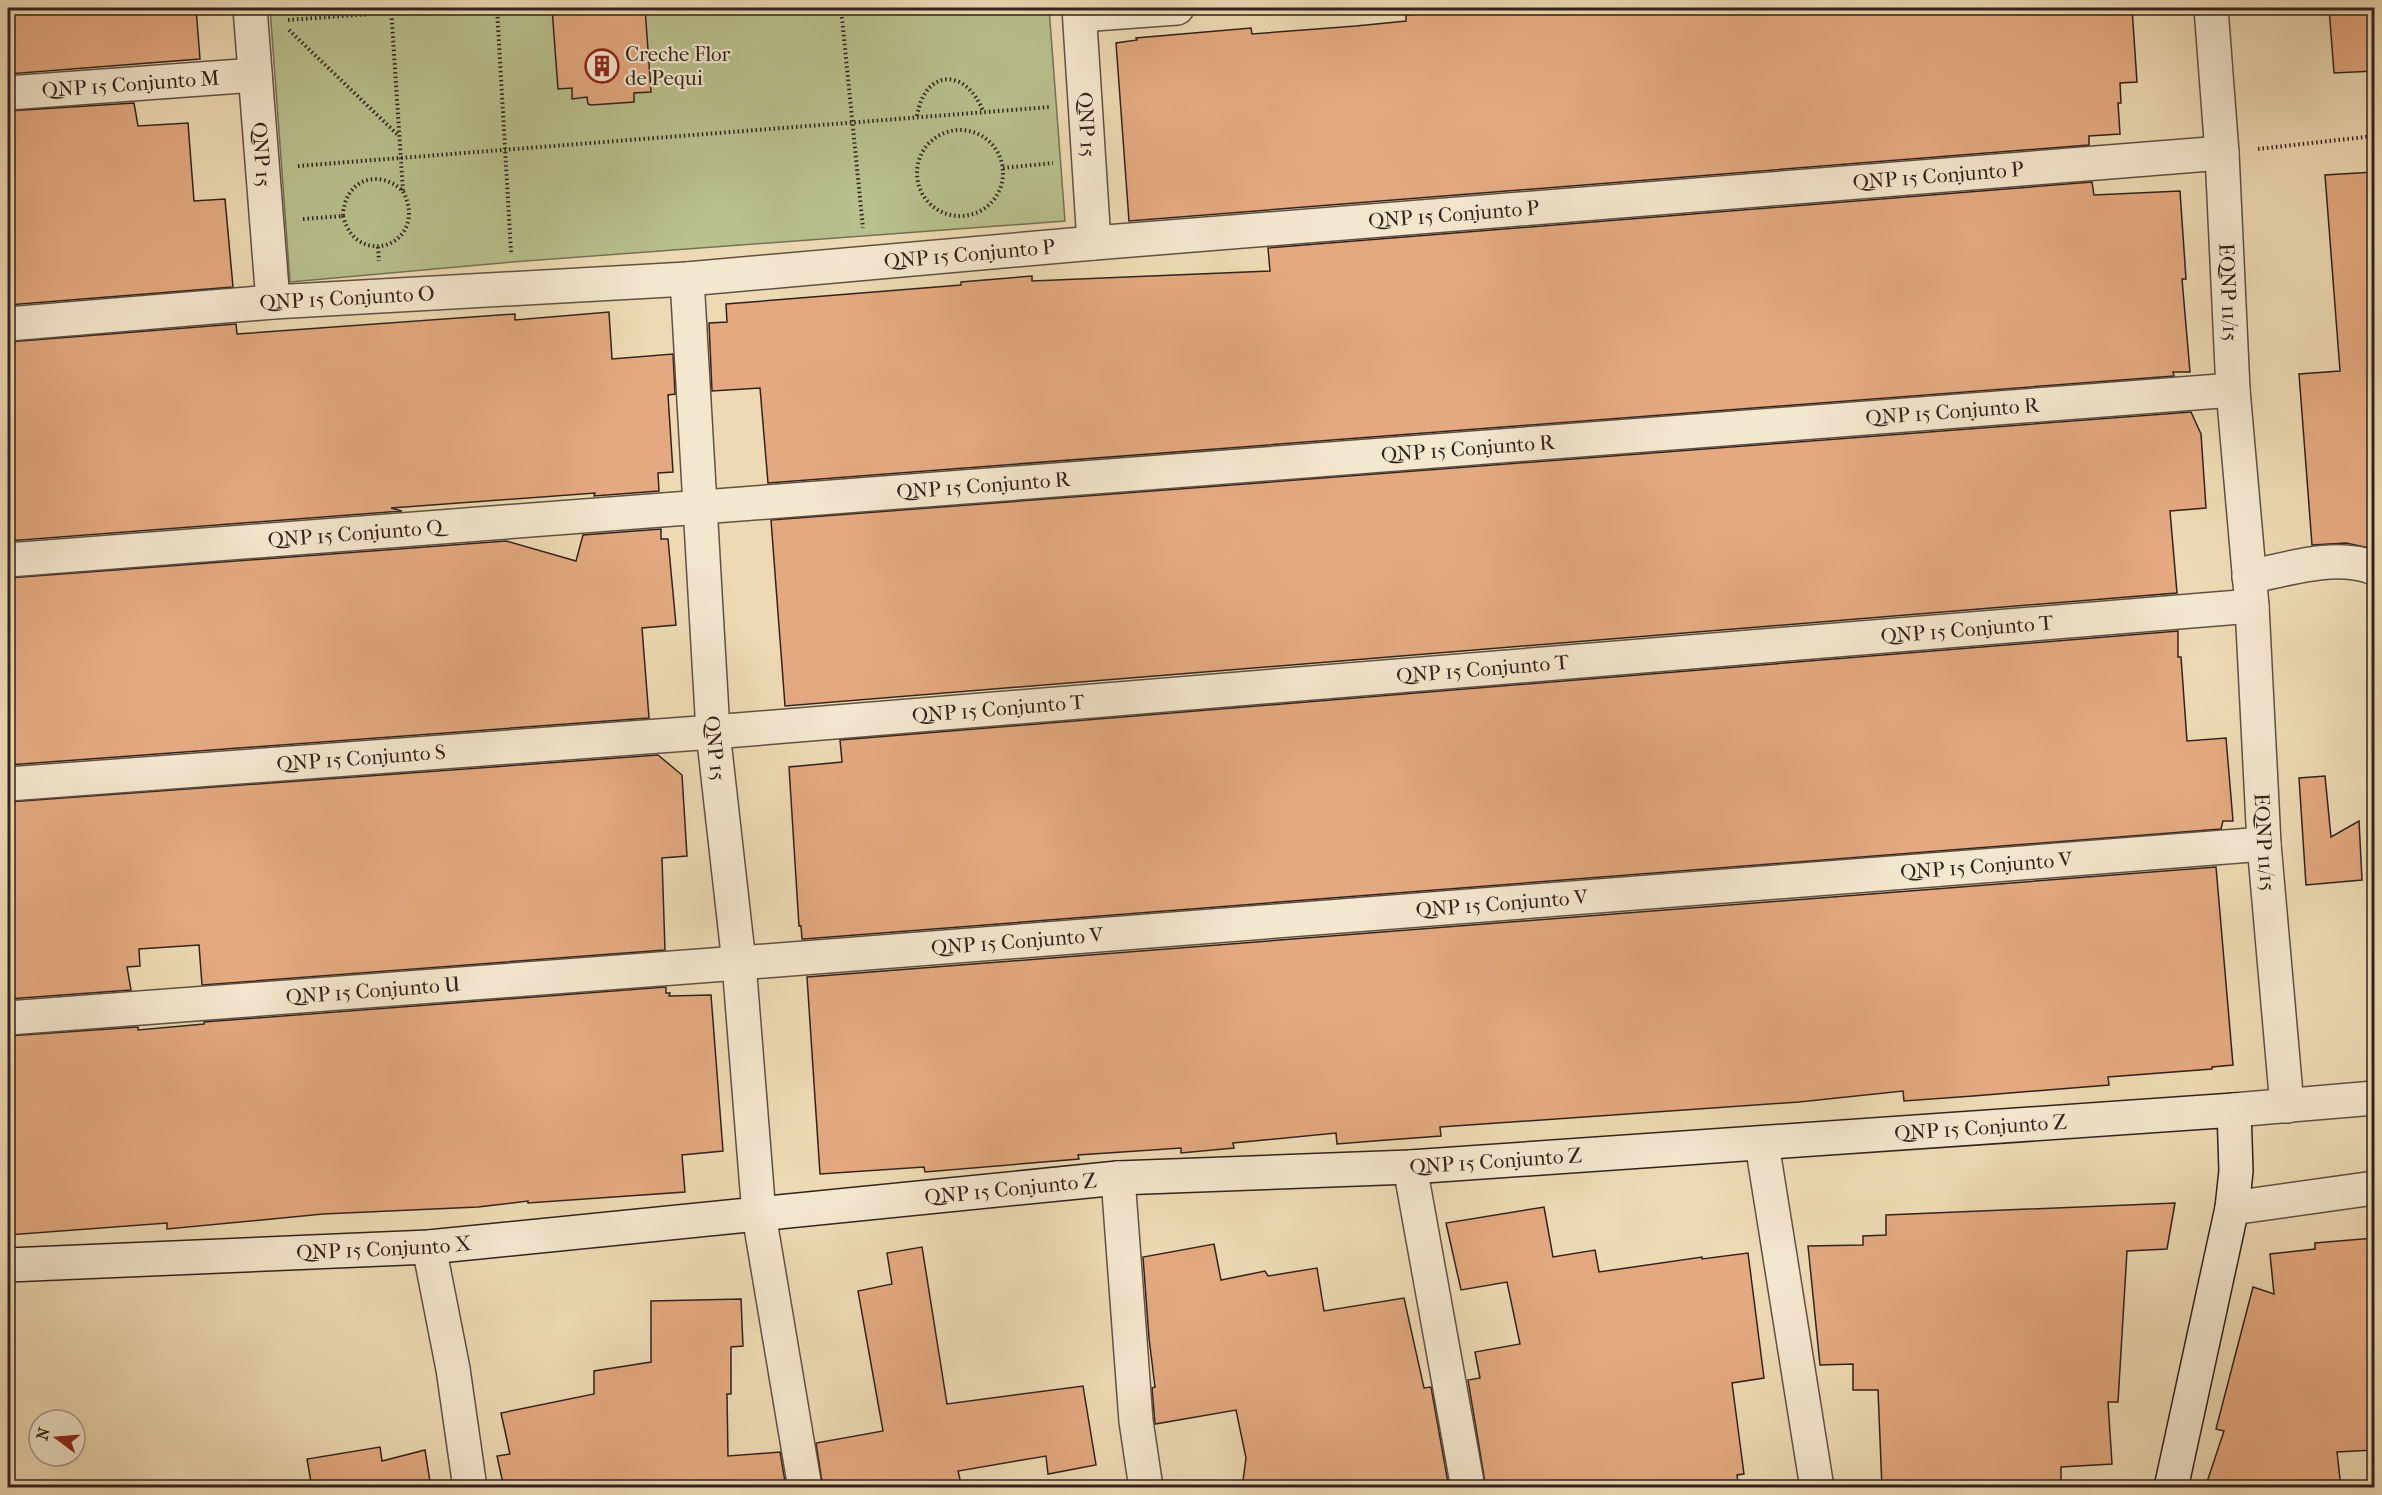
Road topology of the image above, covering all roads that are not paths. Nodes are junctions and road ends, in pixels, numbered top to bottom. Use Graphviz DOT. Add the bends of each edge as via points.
graph roads {
  1 [pos="250,8"];
  2 [pos="1177,8"];
  3 [pos="2211,8"];
  4 [pos="1079,11"];
  5 [pos="255,75"];
  6 [pos="8,93"];
  7 [pos="2222,153"];
  8 [pos="1094,243"];
  9 [pos="687,279"];
  10 [pos="273,302"];
  11 [pos="8,324"];
  12 [pos="2233,390"];
  13 [pos="702,507"];
  14 [pos="8,560"];
  15 [pos="2374,568"];
  16 [pos="2251,592"];
  17 [pos="714,732"];
  18 [pos="8,784"];
  19 [pos="2264,844"];
  20 [pos="739,963"];
  21 [pos="8,1018"];
  22 [pos="2374,1098"];
  23 [pos="2287,1106"];
  24 [pos="2234,1110"];
  25 [pos="1762,1144"];
  26 [pos="1410,1167"];
  27 [pos="1118,1178"];
  28 [pos="2374,1188"];
  29 [pos="2232,1208"];
  30 [pos="759,1215"];
  31 [pos="429,1247"];
  32 [pos="8,1265"];
  33 [pos="470,1488"];
  34 [pos="805,1488"];
  35 [pos="1146,1488"];
  36 [pos="1468,1488"];
  37 [pos="1817,1488"];
  38 [pos="2171,1488"];
  1 -- 5 [label="street, QNP 15"];
  2 -- 4 [label="street"];
  3 -- 7 [label="street, EQNP 11/15"];
  4 -- 8 [label="street, QNP 15"];
  5 -- 6 [label="street, QNP 15 Conjunto M"];
  5 -- 10 [label="street, QNP 15"];
  7 -- 8 [label="street, QNP 15 Conjunto P"];
  7 -- 12 [label="street, EQNP 11/15"];
  8 -- 9 [label="street, QNP 15 Conjunto P"];
  9 -- 10 [label="street, QNP 15 Conjunto O"];
  9 -- 13 [label="street, QNP 15"];
  10 -- 11 [label="street, QNP 15 Conjunto O"];
  12 -- 13 [label="street, QNP 15 Conjunto R"];
  12 -- 16 [label="street, EQNP 11/15"];
  13 -- 14 [label="street, QNP 15 Conjunto Q"];
  13 -- 17 [label="street, QNP 15"];
  15 -- 16 [label="street" via="2341,562 2304,565"];
  16 -- 17 [label="street, QNP 15 Conjunto T"];
  16 -- 19 [label="street, EQNP 11/15"];
  17 -- 18 [label="street, QNP 15 Conjunto S"];
  17 -- 20 [label="street, QNP 15"];
  19 -- 20 [label="street, QNP 15 Conjunto V"];
  19 -- 23 [label="street, EQNP 11/15"];
  20 -- 21 [label="street, QNP 15 Conjunto U"];
  20 -- 30 [label="street, QNP 15"];
  22 -- 23 [label="street, QNP 15 Conjunto Z"];
  23 -- 24 [label="street, QNP 15 Conjunto Z"];
  24 -- 25 [label="street, QNP 15 Conjunto Z"];
  24 -- 29 [label="street" via="2236,1171"];
  25 -- 26 [label="street, QNP 15 Conjunto Z"];
  25 -- 37 [label="street"];
  26 -- 27 [label="street, QNP 15 Conjunto Z"];
  26 -- 36 [label="street"];
  27 -- 30 [label="street, QNP 15 Conjunto Z"];
  27 -- 35 [label="street" via="1135,1410"];
  28 -- 29 [label="street"];
  29 -- 38 [label="street"];
  30 -- 31 [label="street, QNP 15 Conjunto X"];
  30 -- 34 [label="street, QNP 15"];
  31 -- 32 [label="street, QNP 15 Conjunto X"];
  31 -- 33 [label="street" via="453,1369"];
}
